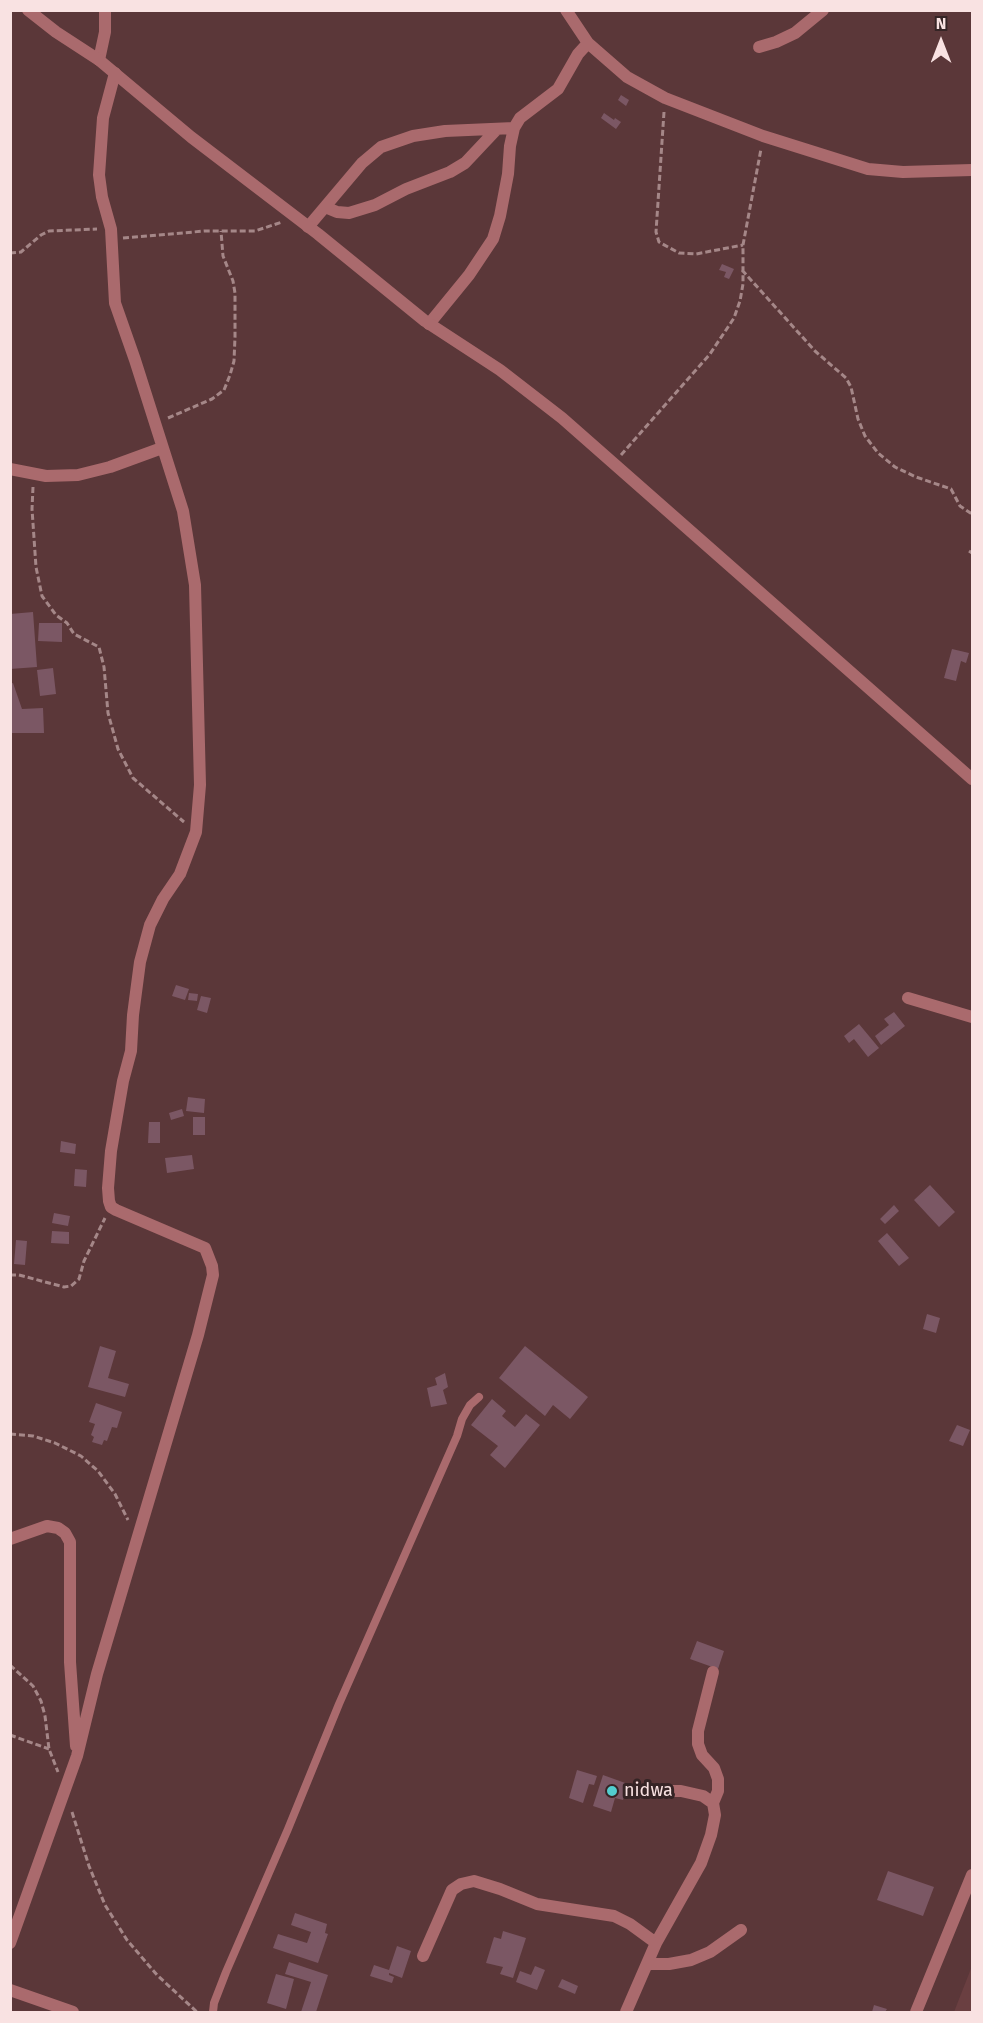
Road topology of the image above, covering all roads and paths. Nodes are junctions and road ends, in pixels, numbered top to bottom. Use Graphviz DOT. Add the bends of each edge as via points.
graph roads {
  1 [pos="28,10"];
  2 [pos="105,10"];
  3 [pos="566,10"];
  4 [pos="823,10"];
  5 [pos="588,43"];
  6 [pos="759,47"];
  7 [pos="99,60"];
  8 [pos="115,73"];
  9 [pos="665,98"];
  10 [pos="514,128"];
  11 [pos="497,129"];
  12 [pos="763,136"];
  13 [pos="972,170"];
  14 [pos="325,207"];
  15 [pos="295,217"];
  16 [pos="308,227"];
  17 [pos="221,231"];
  18 [pos="111,234"];
  19 [pos="742,245"];
  20 [pos="10,253"];
  21 [pos="742,269"];
  22 [pos="429,324"];
  23 [pos="154,424"];
  24 [pos="162,448"];
  25 [pos="614,464"];
  26 [pos="10,469"];
  27 [pos="33,473"];
  28 [pos="972,514"];
  29 [pos="972,779"];
  30 [pos="196,832"];
  31 [pos="908,998"];
  32 [pos="972,1017"];
  33 [pos="111,1208"];
  34 [pos="10,1275"];
  35 [pos="479,1397"];
  36 [pos="10,1434"];
  37 [pos="10,1539"];
  38 [pos="137,1544"];
  39 [pos="10,1665"];
  40 [pos="713,1672"];
  41 [pos="10,1735"];
  42 [pos="50,1749"];
  43 [pos="77,1756"];
  44 [pos="64,1791"];
  45 [pos="649,1791"];
  46 [pos="713,1803"];
  47 [pos="972,1875"];
  48 [pos="741,1930"];
  49 [pos="10,1943"];
  50 [pos="656,1943"];
  51 [pos="423,1956"];
  52 [pos="647,1964"];
  53 [pos="10,1990"];
  54 [pos="67,2012"];
  55 [pos="197,2013"];
  56 [pos="213,2013"];
  57 [pos="626,2013"];
  58 [pos="916,2013"];
  1 -- 7 [label="street"];
  2 -- 7 [label="street"];
  3 -- 5 [label="street"];
  4 -- 6 [label="street" via="795,33"];
  5 -- 9 [label="street" via="627,77"];
  5 -- 10 [label="street" via="558,89 520,118"];
  7 -- 8 [label="street"];
  8 -- 15 [label="street"];
  8 -- 18 [label="street" via="103,118 99,175"];
  9 -- 12 [label="street"];
  9 -- 19 [label="path" via="656,232 659,242 679,254"];
  10 -- 11 [label="street"];
  10 -- 22 [label="street" via="493,240"];
  11 -- 14 [label="street" via="465,163 450,172 349,213"];
  11 -- 14 [label="street" via="412,136 381,147"];
  12 -- 13 [label="street" via="868,169"];
  12 -- 19 [label="path"];
  14 -- 16 [label="street"];
  15 -- 16 [label="street"];
  15 -- 17 [label="path" via="255,231"];
  16 -- 22 [label="street"];
  17 -- 18 [label="path"];
  17 -- 23 [label="path" via="223,256 235,292 236,338 230,375 224,390 212,399"];
  18 -- 20 [label="path" via="50,231 21,252"];
  18 -- 23 [label="street" via="114,303"];
  19 -- 21 [label="path"];
  21 -- 25 [label="path" via="740,301 722,339"];
  21 -- 28 [label="path" via="815,351 846,378 865,436 878,453 895,467 951,489 960,506"];
  22 -- 25 [label="street" via="500,370"];
  23 -- 24 [label="street"];
  24 -- 27 [label="street" via="78,475"];
  24 -- 30 [label="street" via="183,511 195,585 200,785"];
  25 -- 29 [label="street"];
  26 -- 27 [label="street"];
  27 -- 30 [label="path" via="36,567 42,596 74,634 99,647 111,726 133,778"];
  30 -- 33 [label="street" via="180,874 150,925 140,962 131,1051 111,1151"];
  31 -- 32 [label="street"];
  33 -- 34 [label="path" via="79,1279 71,1286"];
  33 -- 38 [label="street" via="205,1248 213,1275"];
  35 -- 56 [label="lane" via="462,1419 226,1972"];
  36 -- 38 [label="path" via="33,1436 81,1456 98,1471 126,1515"];
  37 -- 43 [label="street" via="47,1526 58,1528 70,1542 70,1662"];
  38 -- 43 [label="street" via="97,1674"];
  39 -- 42 [label="path" via="33,1686 41,1701"];
  40 -- 46 [label="street" via="698,1744 718,1779"];
  41 -- 42 [label="path"];
  42 -- 44 [label="path"];
  43 -- 44 [label="street"];
  44 -- 49 [label="street"];
  44 -- 55 [label="path" via="105,1905 126,1940"];
  45 -- 46 [label="street" via="681,1791 703,1796"];
  46 -- 50 [label="street" via="711,1835 701,1863"];
  47 -- 58 [label="street"];
  48 -- 52 [label="street" via="691,1960"];
  50 -- 51 [label="street" via="614,1917 546,1906 474,1881 452,1890"];
  50 -- 52 [label="street"];
  52 -- 57 [label="street"];
  53 -- 54 [label="street"];
}
